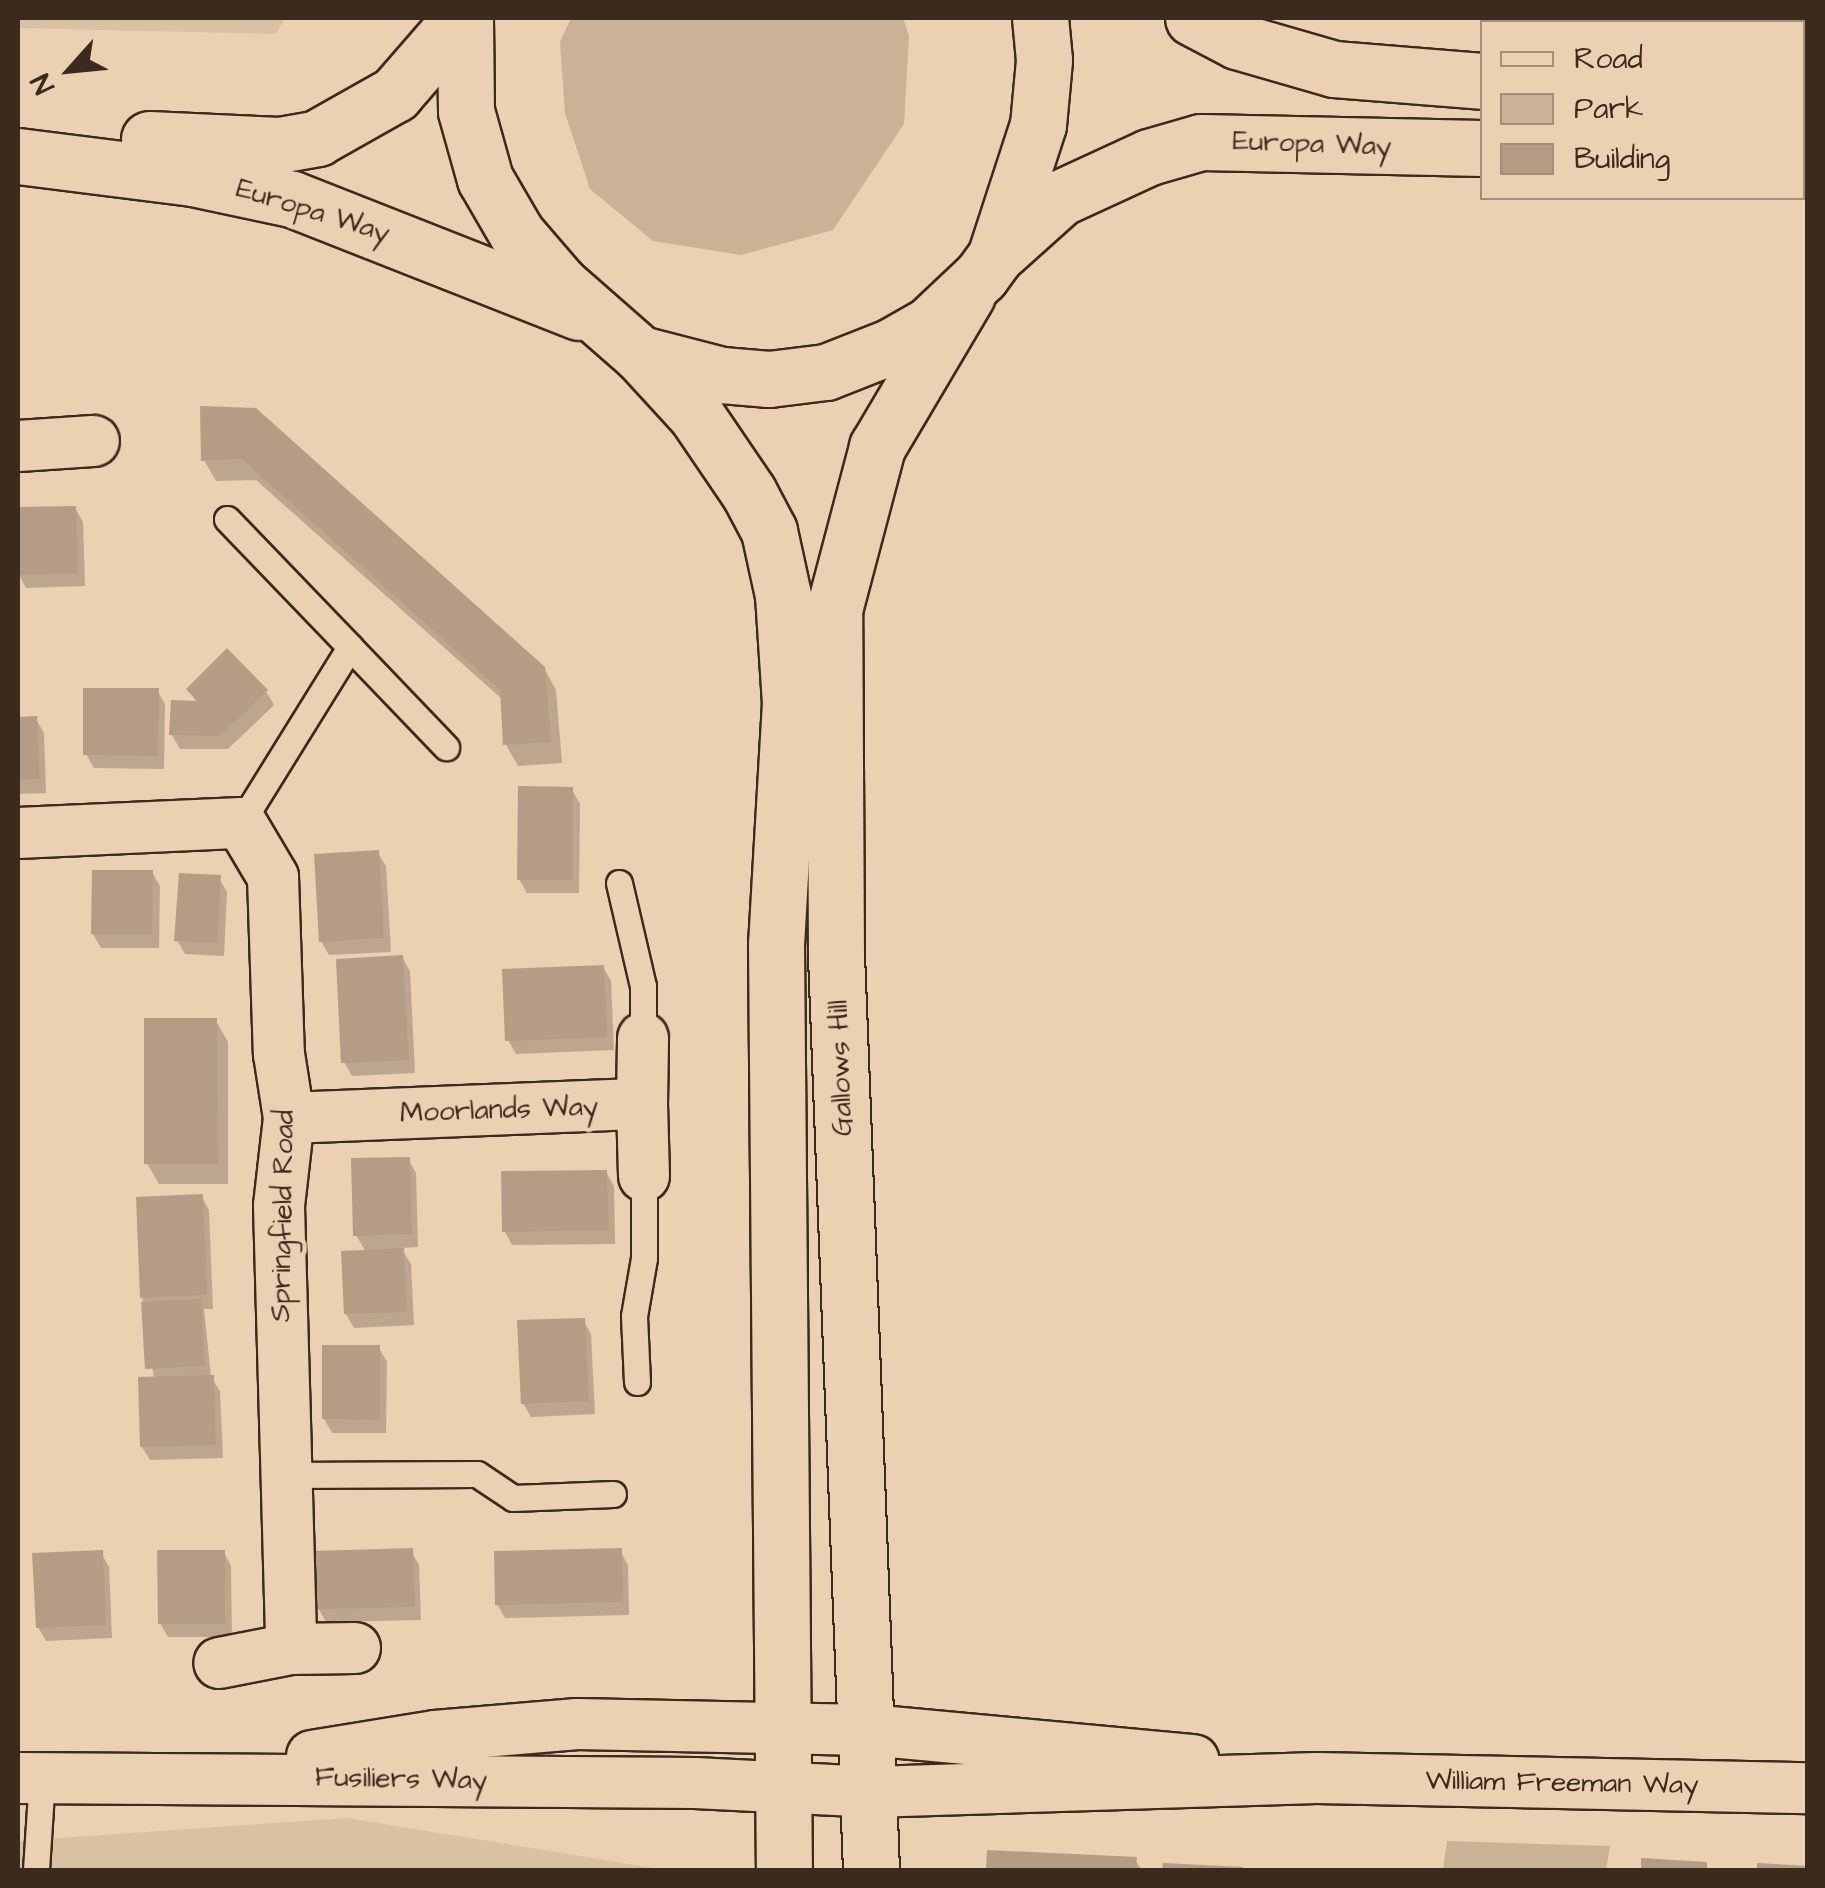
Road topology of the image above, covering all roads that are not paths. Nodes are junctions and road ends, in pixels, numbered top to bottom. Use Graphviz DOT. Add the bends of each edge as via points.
graph roads {
  1 [pos="463,18"];
  2 [pos="1040,18"];
  3 [pos="1193,18"];
  4 [pos="1480,81"];
  5 [pos="18,122"];
  6 [pos="1480,148"];
  7 [pos="18,156"];
  8 [pos="981,276"];
  9 [pos="595,318"];
  10 [pos="640,354"];
  11 [pos="94,441"];
  12 [pos="18,446"];
  13 [pos="227,519"];
  14 [pos="350,646"];
  15 [pos="446,747"];
  16 [pos="241,823"];
  17 [pos="18,833"];
  18 [pos="618,883"];
  19 [pos="642,1038"];
  20 [pos="642,1104"];
  21 [pos="289,1118"];
  22 [pos="644,1176"];
  23 [pos="638,1382"];
  24 [pos="286,1475"];
  25 [pos="614,1494"];
  26 [pos="354,1648"];
  27 [pos="291,1650"];
  28 [pos="219,1663"];
  29 [pos="785,1726"];
  30 [pos="869,1730"];
  31 [pos="30,1778"];
  32 [pos="229,1778"];
  33 [pos="1317,1778"];
  34 [pos="784,1787"];
  35 [pos="1808,1788"];
  36 [pos="871,1792"];
  37 [pos="36,1870"];
  38 [pos="784,1870"];
  39 [pos="871,1870"];
  1 -- 5 [label="main road, Europa Way" via="395,94 317,138 188,143"];
  1 -- 9 [label="main road" via="466,111 485,180 517,234"];
  2 -- 8 [label="main road" via="1038,125"];
  3 -- 4 [label="main road" via="1237,41 1334,69"];
  6 -- 8 [label="main road, Europa Way" via="1201,142 1149,156 1060,198"];
  7 -- 9 [label="main road, Europa Way" via="193,178 292,199"];
  8 -- 10 [label="main road" via="892,346 826,372 769,379 722,375"];
  8 -- 30 [label="main road, Gallows Hill" via="876,447 834,610 836,956"];
  9 -- 10 [label="main road"];
  10 -- 29 [label="main road" via="696,415 749,493 769,531 783,595 790,702 776,944"];
  11 -- 12 [label="street"];
  13 -- 14 [label="lane"];
  14 -- 15 [label="lane"];
  14 -- 16 [label="lane"];
  16 -- 17 [label="street"];
  16 -- 21 [label="street, Springfield Road" via="274,876 279,1054"];
  18 -- 19 [label="lane" via="643,986"];
  19 -- 20 [label="street"];
  20 -- 21 [label="street, Moorlands Way"];
  20 -- 22 [label="street"];
  21 -- 24 [label="street, Springfield Road" via="279,1206"];
  22 -- 23 [label="lane" via="644,1258 634,1316"];
  24 -- 25 [label="lane" via="477,1474 513,1498"];
  24 -- 27 [label="street, Springfield Road"];
  26 -- 27 [label="street"];
  27 -- 28 [label="street"];
  29 -- 30 [label="street"];
  29 -- 32 [label="street" via="510,1728 347,1749"];
  29 -- 34 [label="main road"];
  30 -- 33 [label="street" via="1071,1745"];
  30 -- 36 [label="main road, Gallows Hill"];
  31 -- 32 [label="street, Fusiliers Way"];
  31 -- 37 [label="lane"];
  32 -- 34 [label="street, Fusiliers Way"];
  33 -- 35 [label="street, William Freeman Way"];
  33 -- 36 [label="street, Fusiliers Way"];
  34 -- 36 [label="street, Fusiliers Way"];
  34 -- 38 [label="main road"];
  36 -- 39 [label="main road, Gallows Hill"];
}
